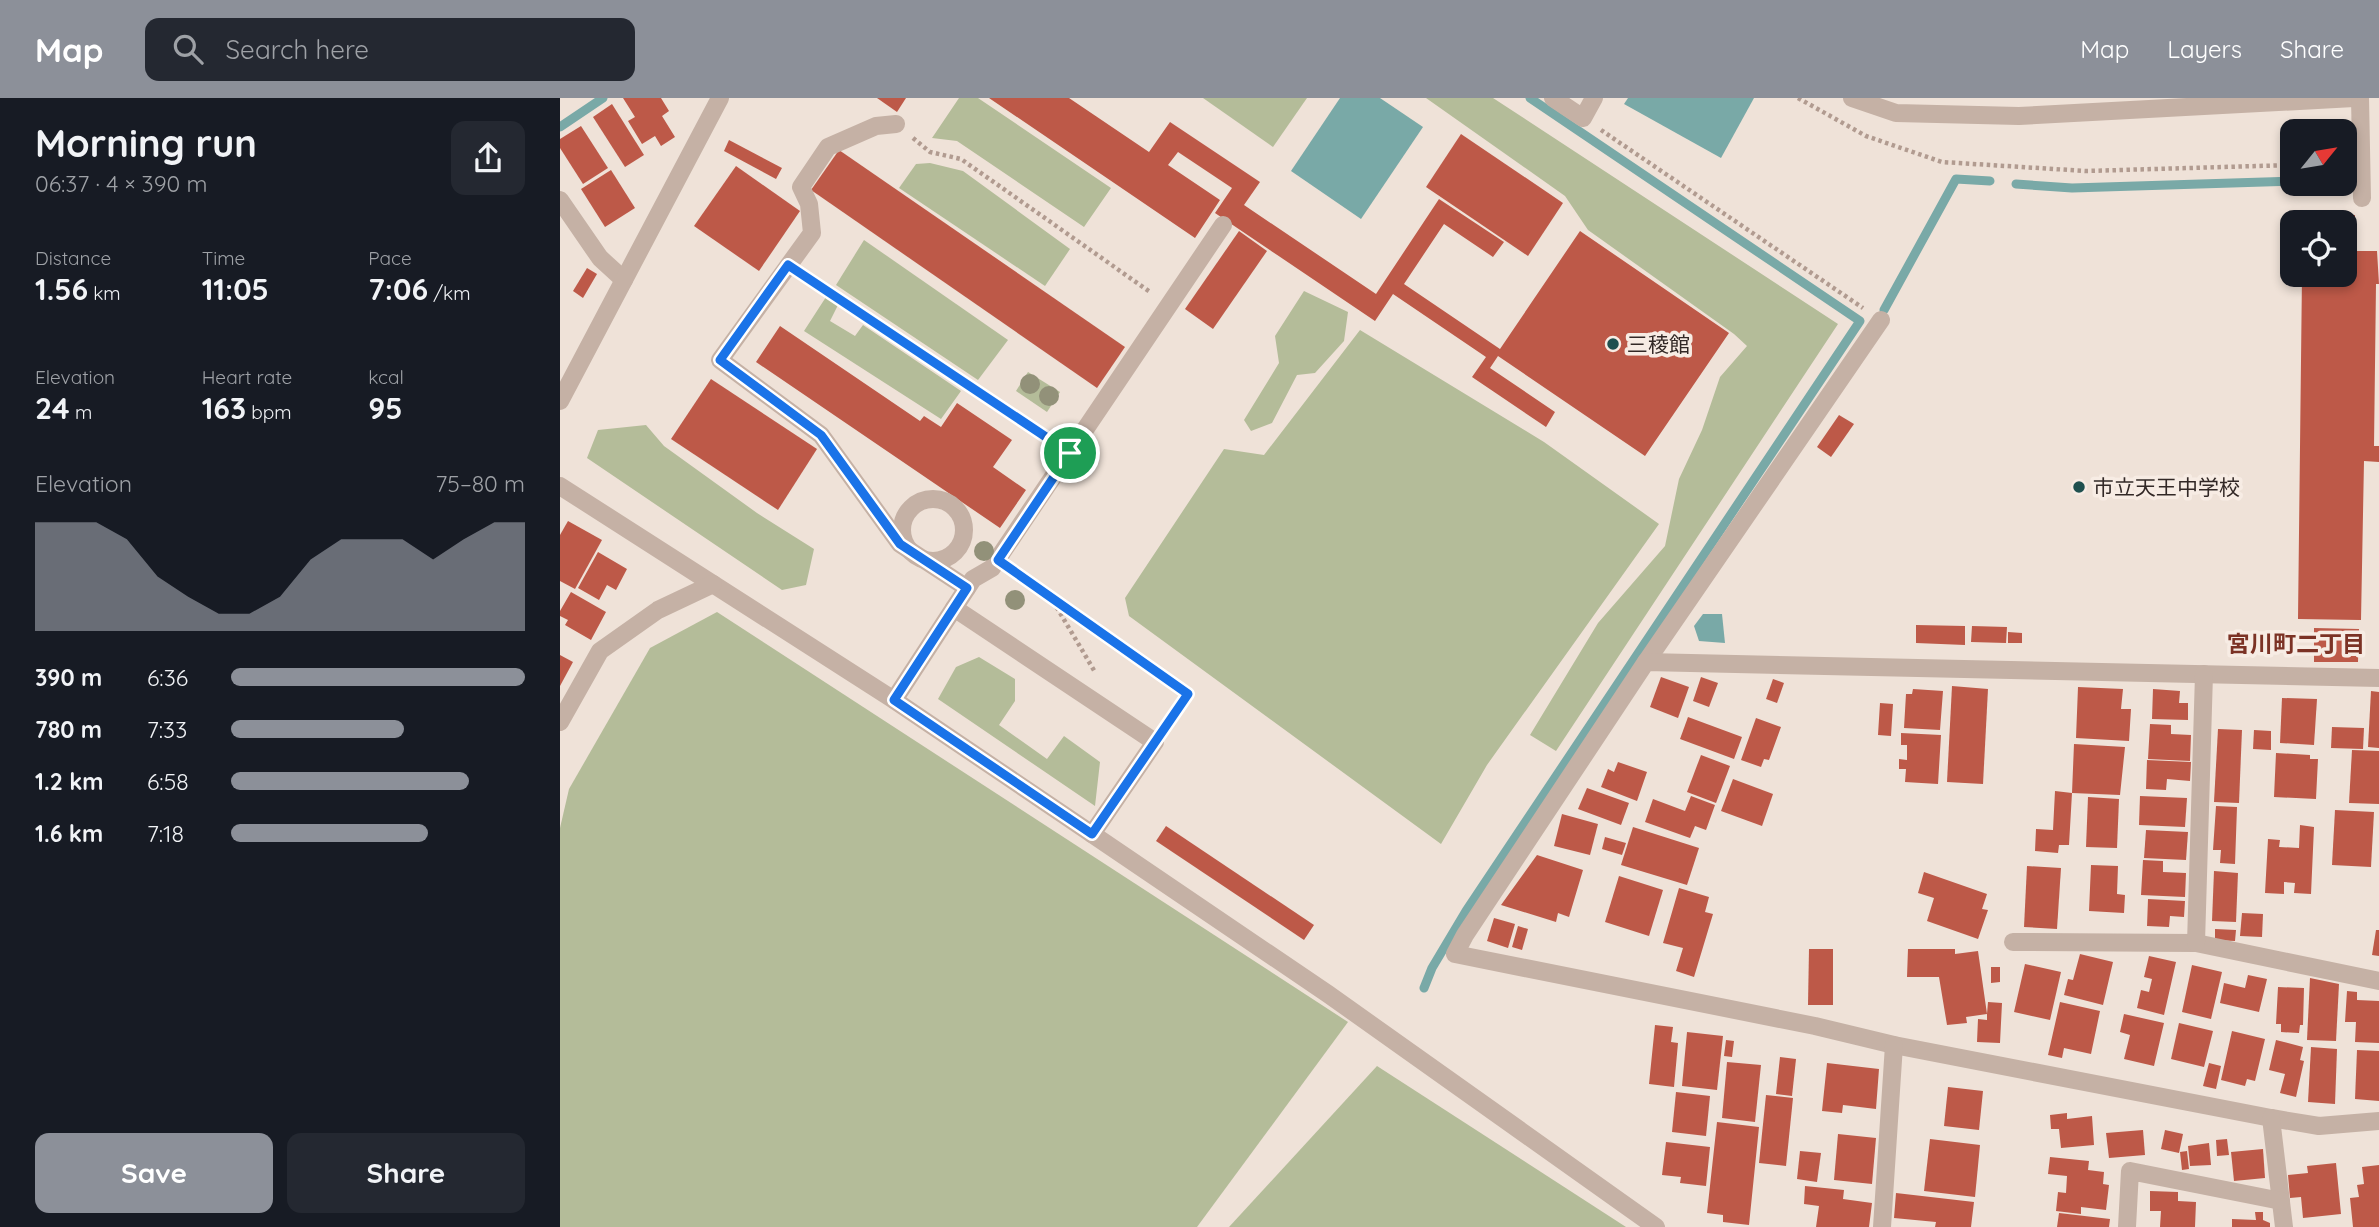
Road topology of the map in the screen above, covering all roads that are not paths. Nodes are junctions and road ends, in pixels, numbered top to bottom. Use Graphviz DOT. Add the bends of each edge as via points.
graph roads {
  1 [pos="720,98"];
  2 [pos="1553,98"];
  3 [pos="1594,98"];
  4 [pos="1852,98"];
  5 [pos="2354,98"];
  6 [pos="2360,98"];
  7 [pos="2249,101"];
  8 [pos="896,124"];
  9 [pos="2362,198"];
  10 [pos="560,200"];
  11 [pos="1223,225"];
  12 [pos="624,279"];
  13 [pos="1881,320"];
  14 [pos="560,401"];
  15 [pos="562,493"];
  16 [pos="713,584"];
  17 [pos="967,588"];
  18 [pos="954,608"];
  19 [pos="1646,662"];
  20 [pos="2204,674"];
  21 [pos="2379,678"];
  22 [pos="894,700"];
  23 [pos="560,722"];
  24 [pos="1092,834"];
  25 [pos="2013,942"];
  26 [pos="2196,943"];
  27 [pos="2379,981"];
  28 [pos="1894,1045"];
  29 [pos="2271,1118"];
  30 [pos="2379,1121"];
  31 [pos="2281,1201"];
  32 [pos="1656,1227"];
  33 [pos="1882,1227"];
  34 [pos="2127,1227"];
  35 [pos="2284,1227"];
  1 -- 12 [label="street"];
  2 -- 3 [label="street" via="1583,118"];
  4 -- 7 [label="street" via="1896,113 2019,116"];
  5 -- 7 [label="street"];
  6 -- 9 [label="street"];
  8 -- 17 [label="street" via="876,126 828,147 801,187 809,204 812,233 720,360 821,435 900,544"];
  10 -- 12 [label="street" via="600,258"];
  11 -- 17 [label="street" via="998,560"];
  12 -- 14 [label="street"];
  13 -- 19 [label="street"];
  15 -- 16 [label="street"];
  16 -- 22 [label="street"];
  16 -- 23 [label="street" via="658,610 600,650"];
  17 -- 18 [label="street"];
  18 -- 22 [label="street"];
  18 -- 24 [label="street" via="1155,741"];
  19 -- 20 [label="street"];
  19 -- 28 [label="street" via="1455,954"];
  20 -- 21 [label="street"];
  20 -- 26 [label="street"];
  22 -- 24 [label="street"];
  24 -- 32 [label="street"];
  25 -- 26 [label="street"];
  26 -- 27 [label="street"];
  28 -- 29 [label="street"];
  28 -- 33 [label="street"];
  29 -- 30 [label="street" via="2319,1126"];
  29 -- 31 [label="street"];
  31 -- 34 [label="street" via="2130,1171"];
  31 -- 35 [label="street"];
}
